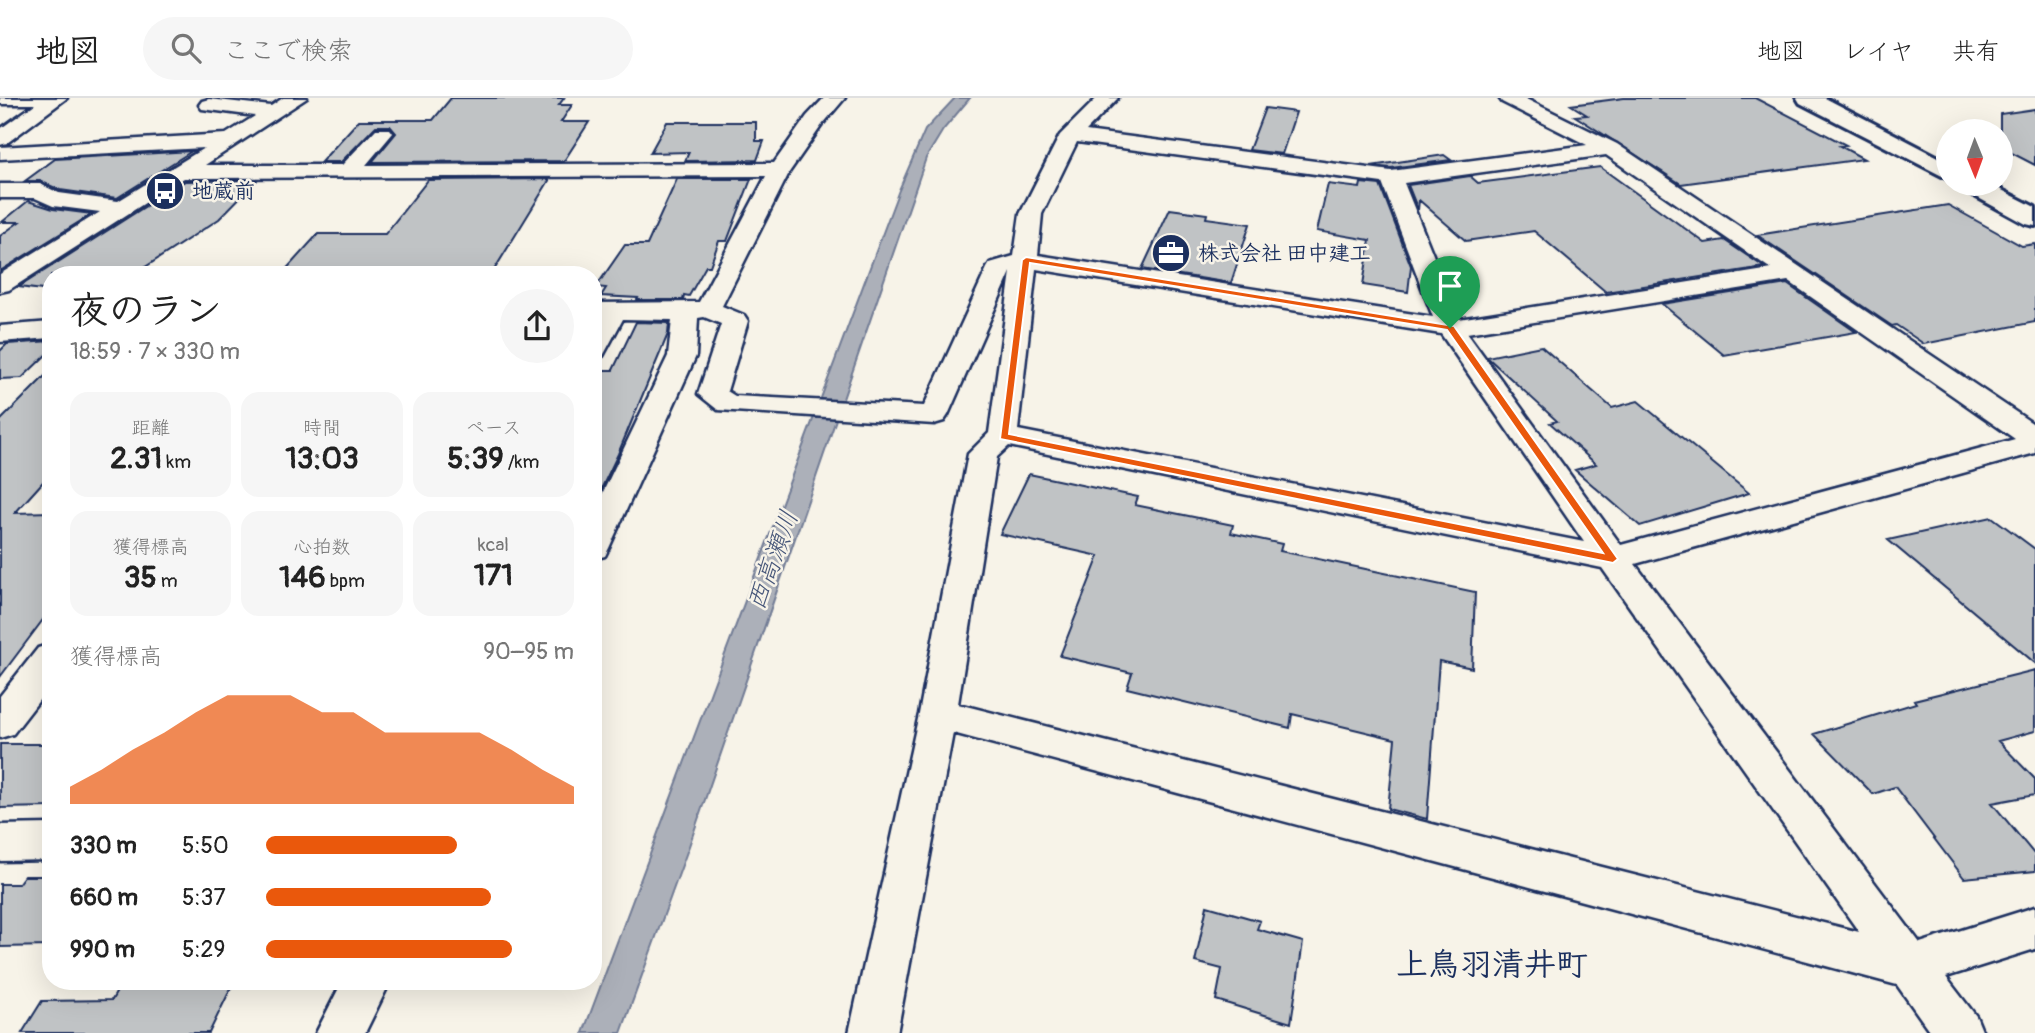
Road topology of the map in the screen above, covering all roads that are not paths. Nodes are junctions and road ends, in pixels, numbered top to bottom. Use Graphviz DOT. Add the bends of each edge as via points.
graph roads {
  1 [pos="0,98"];
  2 [pos="297,98"];
  3 [pos="835,98"];
  4 [pos="1108,98"];
  5 [pos="1509,98"];
  6 [pos="1808,98"];
  7 [pos="56,99"];
  8 [pos="209,105"];
  9 [pos="274,112"];
  10 [pos="383,133"];
  11 [pos="1070,135"];
  12 [pos="0,139"];
  13 [pos="231,140"];
  14 [pos="1610,148"];
  15 [pos="0,153"];
  16 [pos="1936,166"];
  17 [pos="780,169"];
  18 [pos="348,171"];
  19 [pos="180,172"];
  20 [pos="1391,178"];
  21 [pos="0,191"];
  22 [pos="1994,196"];
  23 [pos="123,208"];
  24 [pos="2035,218"];
  25 [pos="1026,260"];
  26 [pos="1793,273"];
  27 [pos="0,285"];
  28 [pos="697,310"];
  29 [pos="603,311"];
  30 [pos="1450,328"];
  31 [pos="42,331"];
  32 [pos="0,334"];
  33 [pos="1003,436"];
  34 [pos="2035,441"];
  35 [pos="602,513"];
  36 [pos="1613,559"];
  37 [pos="42,669"];
  38 [pos="938,714"];
  39 [pos="0,723"];
  40 [pos="42,842"];
  41 [pos="0,843"];
  42 [pos="2035,928"];
  43 [pos="1911,967"];
  44 [pos="363,990"];
  45 [pos="340,1033"];
  46 [pos="873,1033"];
  47 [pos="1959,1033"];
  1 -- 7 [label="street"];
  2 -- 9 [label="street"];
  3 -- 17 [label="street"];
  4 -- 11 [label="street"];
  5 -- 14 [label="street"];
  6 -- 16 [label="street"];
  7 -- 12 [label="street"];
  8 -- 9 [label="street"];
  9 -- 13 [label="street"];
  10 -- 18 [label="street"];
  11 -- 20 [label="street"];
  11 -- 25 [label="street" via="1031,214"];
  13 -- 15 [label="street"];
  13 -- 19 [label="street"];
  14 -- 20 [label="street"];
  14 -- 26 [label="street"];
  17 -- 18 [label="street"];
  17 -- 28 [label="street"];
  18 -- 19 [label="street"];
  19 -- 23 [label="street"];
  20 -- 30 [label="street"];
  21 -- 23 [label="street" via="40,191 53,199"];
  22 -- 24 [label="street"];
  23 -- 27 [label="street"];
  25 -- 28 [label="street" via="999,268 934,415 728,404 712,394 735,320"];
  25 -- 30 [label="street"];
  25 -- 33 [label="street"];
  26 -- 30 [label="street"];
  26 -- 34 [label="street"];
  28 -- 29 [label="street"];
  28 -- 35 [label="street" via="682,356"];
  30 -- 36 [label="street"];
  31 -- 32 [label="street"];
  33 -- 36 [label="street"];
  33 -- 38 [label="street" via="983,454"];
  34 -- 36 [label="street"];
  36 -- 43 [label="street"];
  37 -- 39 [label="street"];
  38 -- 43 [label="street"];
  38 -- 46 [label="street"];
  40 -- 41 [label="street"];
  42 -- 43 [label="street"];
  43 -- 47 [label="street"];
  44 -- 45 [label="street"];
}
